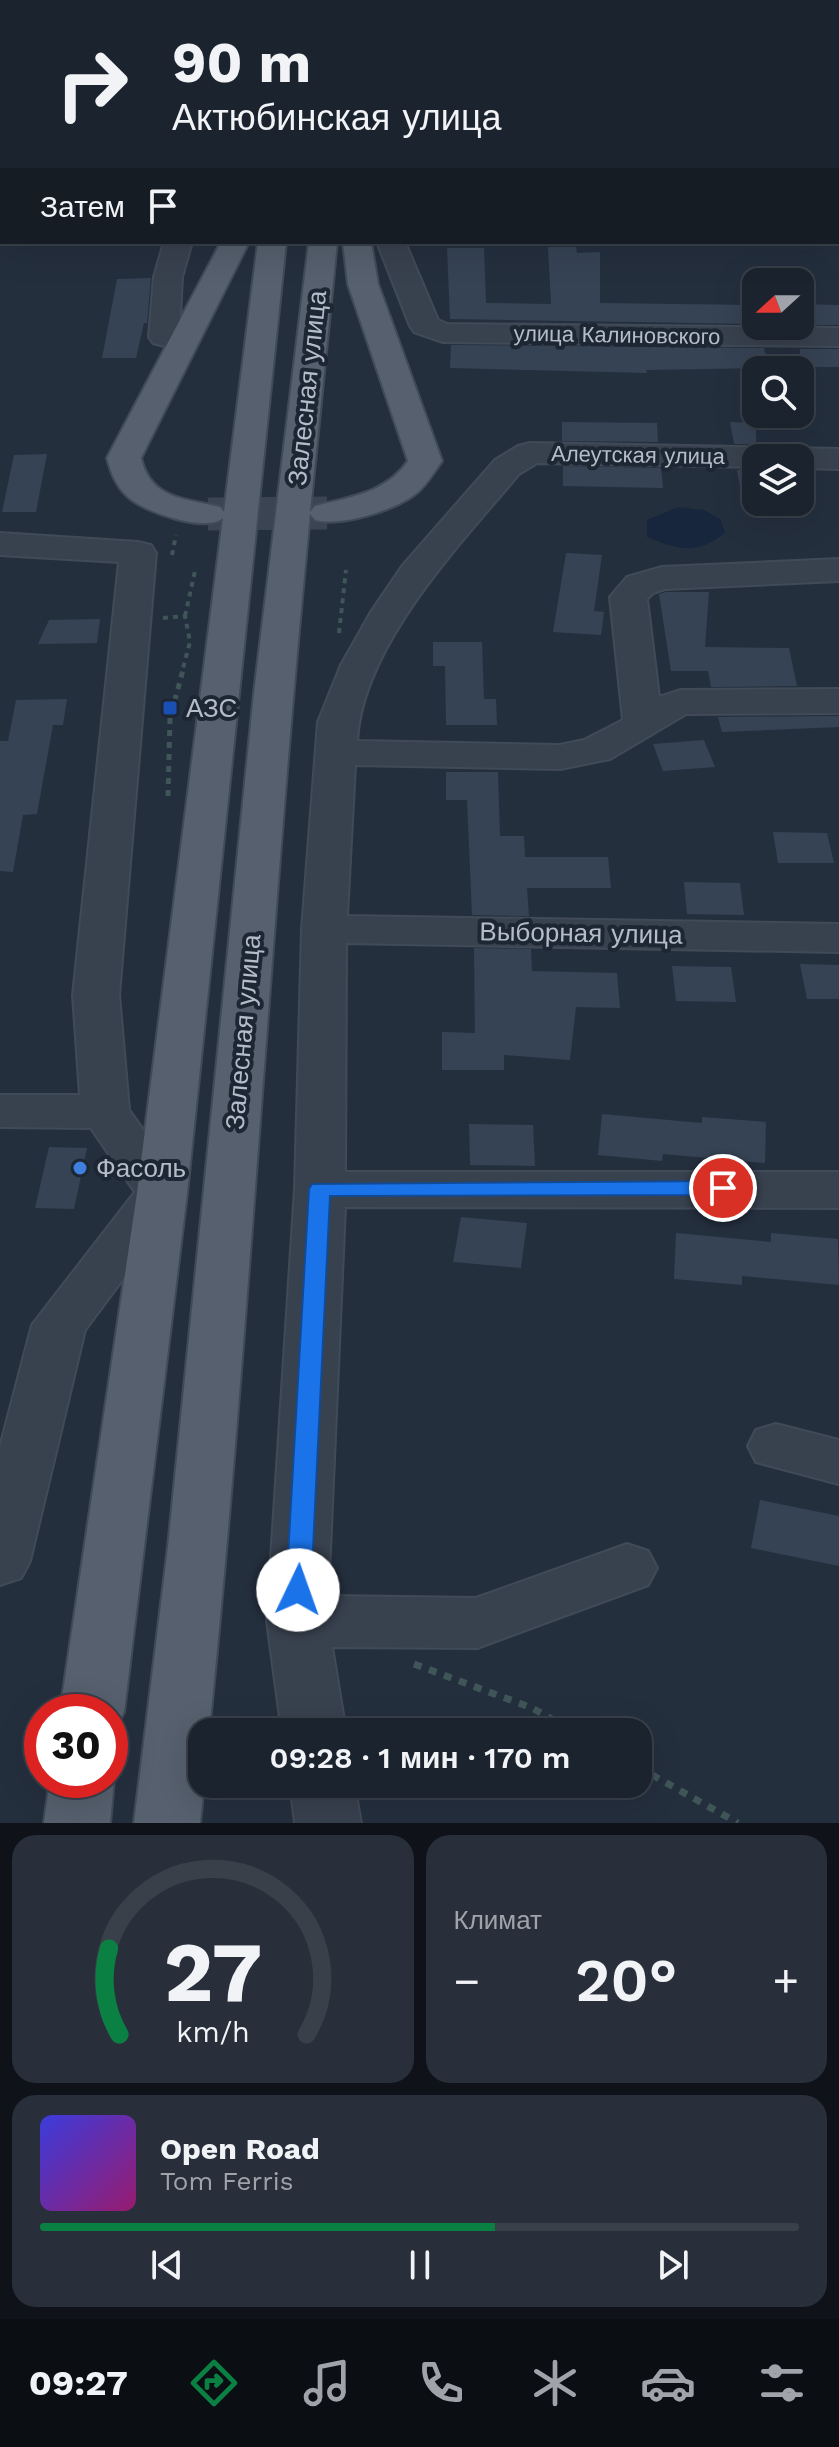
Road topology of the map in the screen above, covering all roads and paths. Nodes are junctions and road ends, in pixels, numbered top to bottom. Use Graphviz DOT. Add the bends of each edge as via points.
graph roads {
  1 [pos="177,244"];
  2 [pos="234,244"];
  3 [pos="272,244"];
  4 [pos="323,244"];
  5 [pos="357,244"];
  6 [pos="392,244"];
  7 [pos="164,337"];
  8 [pos="839,337"];
  9 [pos="742,457"];
  10 [pos="814,458"];
  11 [pos="839,459"];
  12 [pos="327,513"];
  13 [pos="208,514"];
  14 [pos="0,544"];
  15 [pos="346,570"];
  16 [pos="839,570"];
  17 [pos="195,571"];
  18 [pos="185,616"];
  19 [pos="342,625"];
  20 [pos="839,701"];
  21 [pos="643,725"];
  22 [pos="337,753"];
  23 [pos="324,929"];
  24 [pos="839,938"];
  25 [pos="0,1111"];
  26 [pos="105,1112"];
  27 [pos="320,1189"];
  28 [pos="839,1190"];
  29 [pos="162,1193"];
  30 [pos="776,1446"];
  31 [pos="839,1462"];
  32 [pos="0,1561"];
  33 [pos="627,1568"];
  34 [pos="297,1621"];
  35 [pos="400,1659"];
  36 [pos="94,1694"];
  37 [pos="312,1718"];
  38 [pos="550,1718"];
  39 [pos="652,1775"];
  40 [pos="80,1798"];
  41 [pos="324,1798"];
  42 [pos="77,1823"];
  43 [pos="167,1823"];
  44 [pos="328,1823"];
  45 [pos="738,1823"];
  1 -- 7 [label="street" via="168,277"];
  2 -- 13 [label="main road" via="124,458 126,476 142,493 174,508"];
  3 -- 29 [label="main road, Залесная улица"];
  4 -- 43 [label="main road, Залесная улица" via="273,693 198,1547"];
  5 -- 12 [label="main road" via="363,284 425,461 413,481 379,502"];
  6 -- 8 [label="street, улица Калиновского" via="425,326 443,333"];
  9 -- 22 [label="street, Алеутская улица" via="530,453 507,467 389,612 360,665 338,722"];
  10 -- 11 [label="street"];
  14 -- 26 [label="street" via="138,553 96,995"];
  15 -- 19 [label="path"];
  16 -- 21 [label="street" via="662,578 640,585 628,597"];
  17 -- 18 [label="path"];
  20 -- 21 [label="street" via="681,702"];
  21 -- 22 [label="street" via="596,750 560,757"];
  22 -- 23 [label="street"];
  23 -- 24 [label="street, Выборная улица"];
  23 -- 27 [label="street"];
  25 -- 26 [label="street"];
  26 -- 29 [label="street"];
  27 -- 28 [label="street"];
  27 -- 34 [label="street"];
  29 -- 32 [label="street" via="59,1325"];
  29 -- 36 [label="main road, Залесная улица"];
  30 -- 31 [label="street"];
  33 -- 34 [label="street" via="477,1623"];
  34 -- 37 [label="street"];
  35 -- 38 [label="path"];
  39 -- 45 [label="path"];
  40 -- 42 [label="main road"];
  41 -- 44 [label="street"];
}
